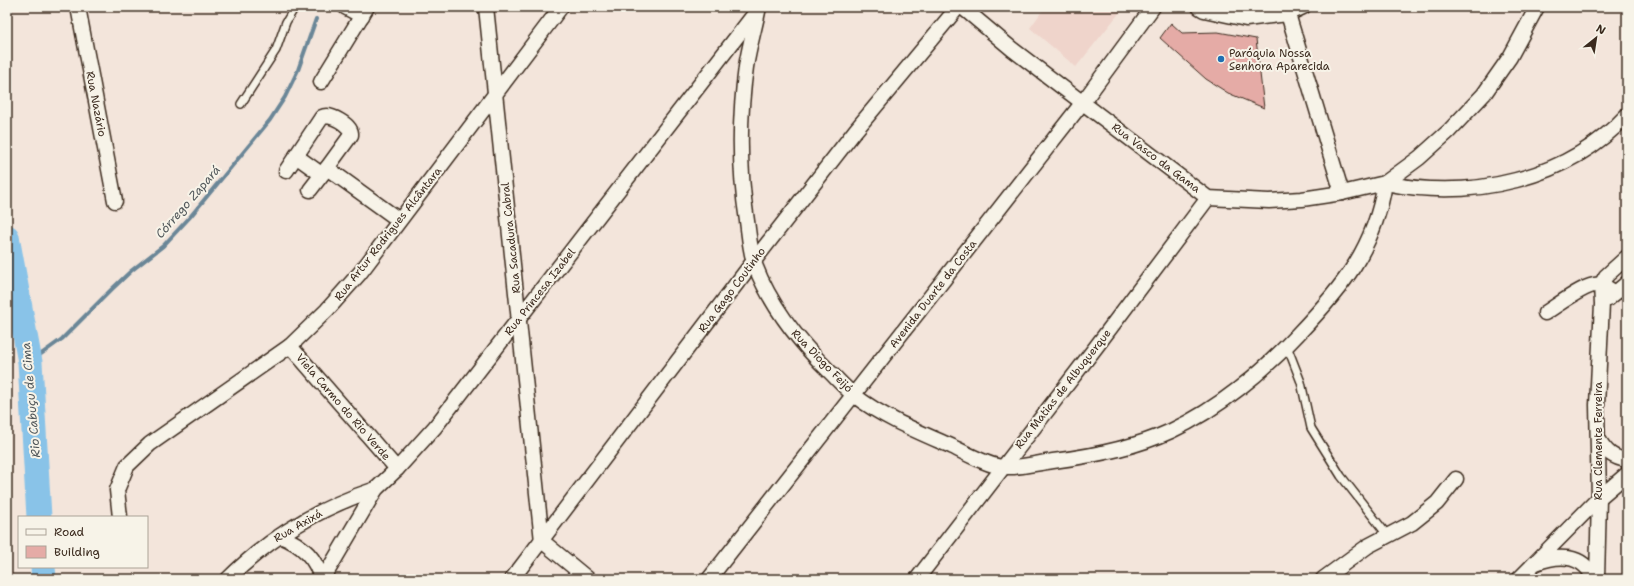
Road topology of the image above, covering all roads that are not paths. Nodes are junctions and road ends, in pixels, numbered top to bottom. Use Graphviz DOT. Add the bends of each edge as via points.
graph roads {
  1 [pos="78,7"];
  2 [pos="295,7"];
  3 [pos="345,7"];
  4 [pos="486,7"];
  5 [pos="561,7"];
  6 [pos="958,7"];
  7 [pos="962,7"];
  8 [pos="1153,7"];
  9 [pos="1199,7"];
  10 [pos="1303,7"];
  11 [pos="1536,7"];
  12 [pos="759,8"];
  13 [pos="364,12"];
  14 [pos="1288,14"];
  15 [pos="321,82"];
  16 [pos="496,93"];
  17 [pos="1083,102"];
  18 [pos="242,104"];
  19 [pos="1627,115"];
  20 [pos="296,156"];
  21 [pos="286,171"];
  22 [pos="324,171"];
  23 [pos="1386,183"];
  24 [pos="310,190"];
  25 [pos="1342,193"];
  26 [pos="1208,198"];
  27 [pos="115,201"];
  28 [pos="400,220"];
  29 [pos="1627,257"];
  30 [pos="753,262"];
  31 [pos="1627,283"];
  32 [pos="1601,285"];
  33 [pos="1615,293"];
  34 [pos="1602,304"];
  35 [pos="1545,313"];
  36 [pos="519,319"];
  37 [pos="290,346"];
  38 [pos="1287,346"];
  39 [pos="854,395"];
  40 [pos="1599,440"];
  41 [pos="1627,460"];
  42 [pos="1001,468"];
  43 [pos="397,469"];
  44 [pos="1627,474"];
  45 [pos="1456,479"];
  46 [pos="376,489"];
  47 [pos="1599,498"];
  48 [pos="120,516"];
  49 [pos="280,536"];
  50 [pos="1388,536"];
  51 [pos="542,542"];
  52 [pos="1534,564"];
  53 [pos="228,579"];
  54 [pos="322,579"];
  55 [pos="512,579"];
  56 [pos="588,579"];
  57 [pos="709,579"];
  58 [pos="917,579"];
  59 [pos="1323,579"];
  60 [pos="1519,579"];
  61 [pos="1594,579"];
  62 [pos="1597,579"];
  1 -- 27 [label="street, Rua Nazário"];
  2 -- 18 [label="lane" via="286,22 276,50"];
  3 -- 13 [label="street"];
  4 -- 16 [label="street, Rua Sacadura Cabral"];
  5 -- 16 [label="street, Rua Artur Rodrigues Alcântara"];
  6 -- 30 [label="street, Rua Gago Coutinho"];
  7 -- 17 [label="street, Rua Vasco da Gama" via="1012,49"];
  8 -- 17 [label="street, Avenida Duarte da Costa"];
  9 -- 14 [label="street" via="1246,19"];
  10 -- 14 [label="street"];
  11 -- 23 [label="street" via="1510,57 1484,94 1424,154"];
  12 -- 30 [label="street, Rua Diogo Feijó" via="746,64 741,114 740,157 744,206"];
  12 -- 36 [label="street, Rua Princesa Izabel"];
  13 -- 15 [label="street"];
  14 -- 25 [label="street"];
  16 -- 28 [label="street, Rua Artur Rodrigues Alcântara"];
  16 -- 36 [label="street, Rua Sacadura Cabral"];
  17 -- 26 [label="street, Rua Vasco da Gama"];
  17 -- 39 [label="street, Avenida Duarte da Costa"];
  19 -- 23 [label="street" via="1590,148 1534,175 1479,188 1431,190"];
  20 -- 21 [label="street"];
  20 -- 22 [label="street"];
  20 -- 22 [label="street" via="322,117 331,116 349,128 351,135"];
  22 -- 24 [label="street"];
  22 -- 28 [label="street"];
  23 -- 25 [label="street, Rua Vasco da Gama"];
  23 -- 38 [label="street" via="1375,226 1355,266 1331,300"];
  25 -- 26 [label="street, Rua Vasco da Gama" via="1269,201"];
  26 -- 42 [label="street, Rua Matias de Albuquerque"];
  28 -- 37 [label="street, Rua Artur Rodrigues Alcântara" via="328,310"];
  29 -- 32 [label="street" via="1606,276"];
  30 -- 39 [label="street, Rua Diogo Feijó" via="769,299 788,327 816,359"];
  30 -- 51 [label="street, Rua Gago Coutinho"];
  31 -- 33 [label="street"];
  32 -- 33 [label="street"];
  32 -- 34 [label="street, Rua Clemente Ferreira"];
  32 -- 35 [label="street" via="1584,289"];
  33 -- 34 [label="street"];
  34 -- 40 [label="street, Rua Clemente Ferreira" via="1597,405"];
  36 -- 43 [label="street, Rua Princesa Izabel" via="435,427"];
  36 -- 51 [label="street, Rua Sacadura Cabral"];
  37 -- 43 [label="street, Viela Carmo do Rio Verde"];
  37 -- 48 [label="street, Rua Artur Rodrigues Alcântara" via="150,444 127,466 118,490"];
  38 -- 42 [label="street" via="1209,410 1171,431 1093,456"];
  38 -- 50 [label="lane" via="1301,382 1311,428 1341,476"];
  39 -- 42 [label="street, Rua Diogo Feijó" via="888,417"];
  39 -- 57 [label="street, Avenida Duarte da Costa"];
  40 -- 41 [label="street" via="1610,455"];
  40 -- 47 [label="street, Rua Clemente Ferreira"];
  42 -- 58 [label="street, Rua Matias de Albuquerque"];
  43 -- 46 [label="street, Rua Princesa Izabel"];
  44 -- 47 [label="street"];
  45 -- 50 [label="street" via="1437,503 1412,523"];
  46 -- 49 [label="street, Rua Axixá" via="312,516"];
  46 -- 54 [label="street, Rua Princesa Izabel"];
  47 -- 52 [label="street"];
  47 -- 62 [label="street, Rua Clemente Ferreira"];
  49 -- 53 [label="street, Rua Axixá" via="250,557"];
  49 -- 54 [label="street, Rua Princesa Izabel" via="304,548 313,559"];
  50 -- 59 [label="street" via="1368,546"];
  51 -- 55 [label="street, Rua Gago Coutinho"];
  51 -- 56 [label="street"];
  52 -- 60 [label="street"];
  52 -- 61 [label="street" via="1556,556 1566,557 1585,567"];
}
